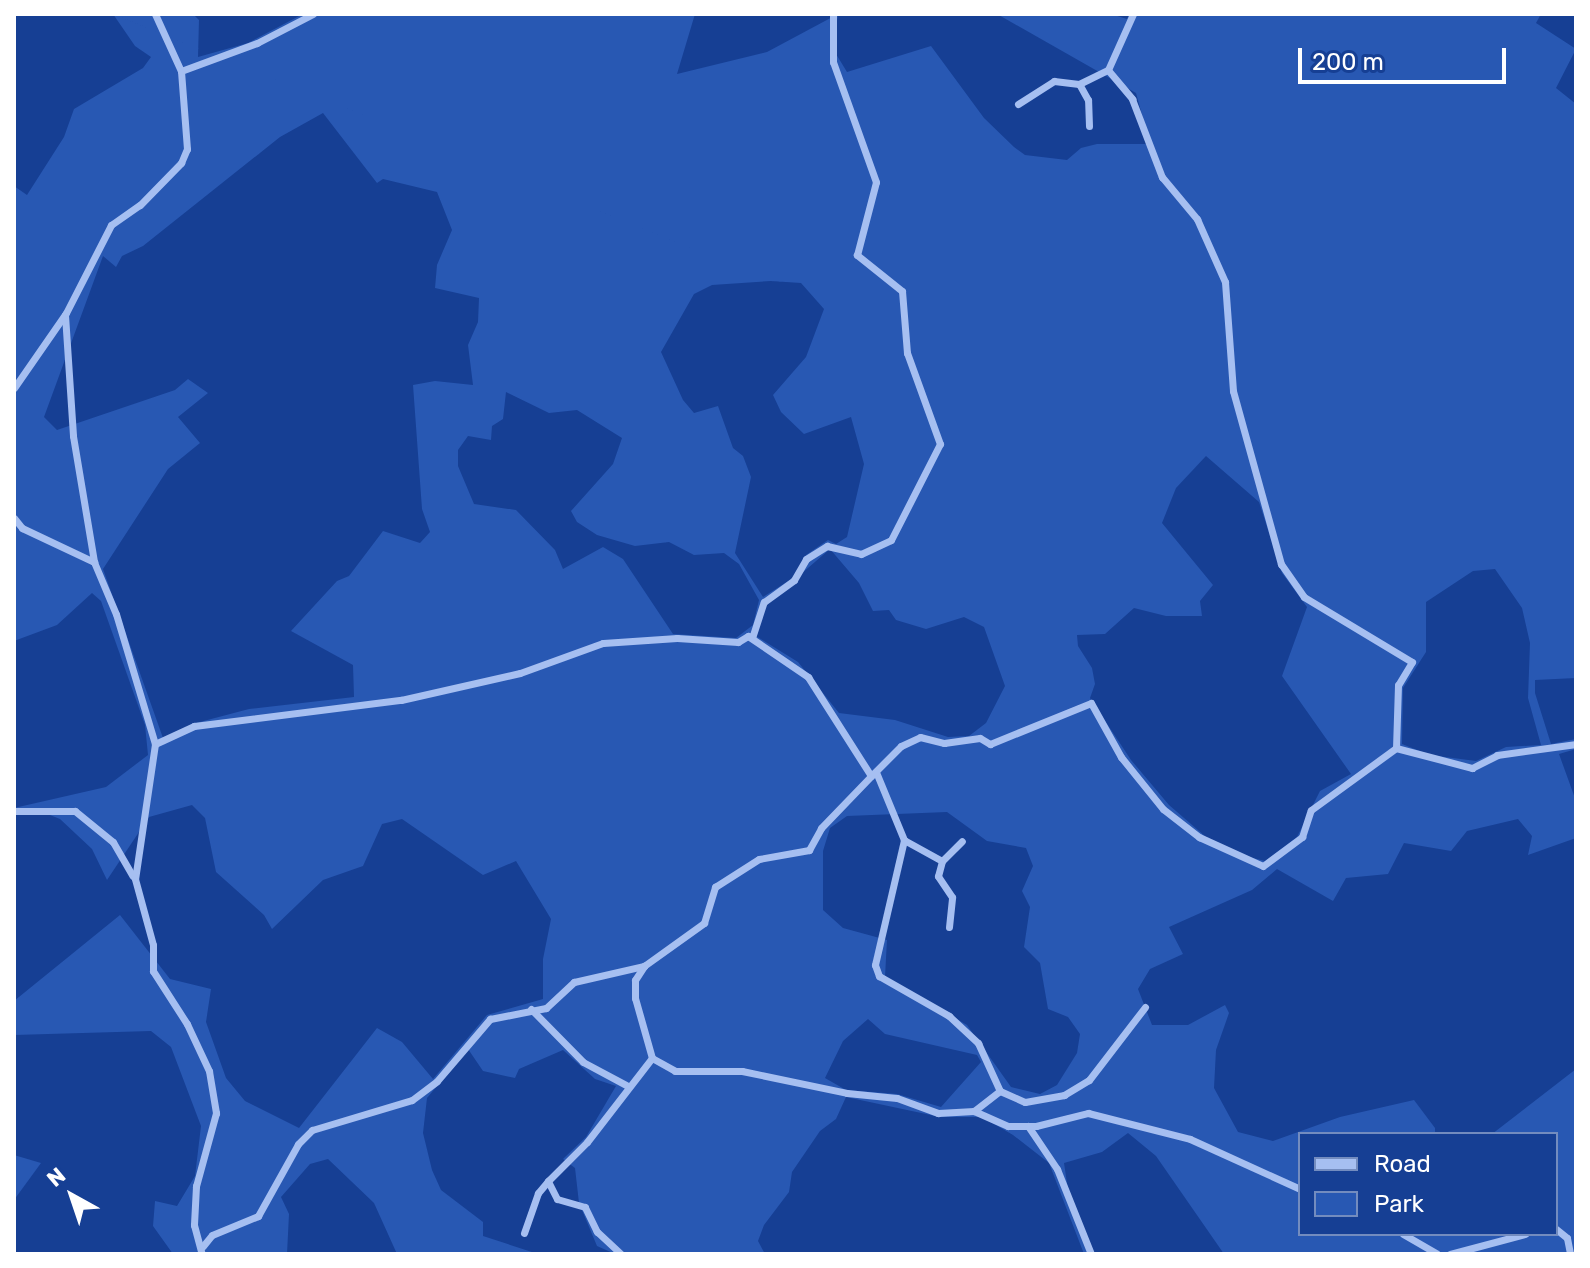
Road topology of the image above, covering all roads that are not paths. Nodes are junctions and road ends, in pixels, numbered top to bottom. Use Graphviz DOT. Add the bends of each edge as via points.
graph roads {
  1 [pos="155,14"];
  2 [pos="313,14"];
  3 [pos="833,14"];
  4 [pos="1133,14"];
  5 [pos="1108,70"];
  6 [pos="181,71"];
  7 [pos="1079,84"];
  8 [pos="1018,104"];
  9 [pos="1089,126"];
  10 [pos="64,314"];
  11 [pos="14,388"];
  12 [pos="14,518"];
  13 [pos="94,562"];
  14 [pos="752,638"];
  15 [pos="155,744"];
  16 [pos="1576,744"];
  17 [pos="1396,748"];
  18 [pos="873,774"];
  19 [pos="14,811"];
  20 [pos="904,840"];
  21 [pos="962,841"];
  22 [pos="942,861"];
  23 [pos="135,879"];
  24 [pos="949,927"];
  25 [pos="644,966"];
  26 [pos="1145,1007"];
  27 [pos="531,1009"];
  28 [pos="652,1058"];
  29 [pos="626,1085"];
  30 [pos="1000,1091"];
  31 [pos="974,1111"];
  32 [pos="1028,1126"];
  33 [pos="548,1181"];
  34 [pos="1298,1188"];
  35 [pos="1558,1231"];
  36 [pos="524,1233"];
  37 [pos="1406,1236"];
  38 [pos="1518,1236"];
  39 [pos="202,1250"];
  40 [pos="621,1254"];
  41 [pos="1091,1254"];
  42 [pos="1437,1254"];
  43 [pos="1450,1254"];
  44 [pos="1570,1254"];
  1 -- 6 [label="street"];
  2 -- 6 [label="street" via="257,43"];
  3 -- 14 [label="street" via="833,62 876,182 857,255 902,291 907,353 940,444 891,540 861,554 827,546 806,559 794,580 764,602"];
  4 -- 5 [label="street"];
  5 -- 7 [label="street"];
  5 -- 17 [label="street" via="1132,99 1162,177 1197,219 1225,282 1233,391 1281,564 1304,597 1412,662 1398,685"];
  6 -- 10 [label="street" via="187,149 166,180 111,225"];
  7 -- 8 [label="street" via="1054,81"];
  7 -- 9 [label="street" via="1088,100"];
  10 -- 11 [label="street"];
  10 -- 13 [label="street" via="73,436"];
  12 -- 13 [label="street" via="22,528"];
  13 -- 15 [label="street" via="116,614"];
  14 -- 15 [label="street" via="603,643 520,673 401,700 194,726"];
  14 -- 18 [label="street" via="808,677"];
  15 -- 23 [label="street"];
  16 -- 17 [label="street" via="1497,755 1472,768"];
  17 -- 18 [label="street" via="1311,810 1302,837 1263,866 1199,837 1163,809 1121,757 1091,703 990,744 980,738 944,743 920,737 901,746"];
  18 -- 20 [label="street"];
  18 -- 25 [label="street" via="821,828 809,850 759,859 715,887 704,923"];
  19 -- 23 [label="street" via="75,811 113,842"];
  20 -- 22 [label="street"];
  20 -- 30 [label="street" via="875,965 879,976 949,1016 978,1043"];
  21 -- 22 [label="street"];
  22 -- 24 [label="street" via="938,876 952,897"];
  23 -- 39 [label="street" via="153,945 153,971 209,1071 216,1113 196,1186 194,1225"];
  25 -- 27 [label="street" via="574,982 546,1008"];
  25 -- 28 [label="street" via="635,980 635,998"];
  26 -- 30 [label="street" via="1089,1080 1064,1095 1025,1102"];
  27 -- 29 [label="street" via="583,1062"];
  27 -- 39 [label="street" via="490,1019 437,1081 412,1100 312,1130 298,1144 258,1216 212,1235"];
  28 -- 29 [label="street"];
  28 -- 31 [label="street" via="675,1071 742,1071 897,1098 938,1113"];
  29 -- 33 [label="street" via="587,1142"];
  30 -- 31 [label="street"];
  31 -- 32 [label="street" via="1008,1126"];
  32 -- 34 [label="street" via="1088,1113 1190,1139"];
  32 -- 41 [label="street" via="1057,1169"];
  33 -- 36 [label="street" via="538,1193"];
  33 -- 40 [label="street" via="557,1199 585,1207 597,1232"];
  35 -- 44 [label="street" via="1567,1238"];
  37 -- 42 [label="street"];
  38 -- 43 [label="street"];
}
